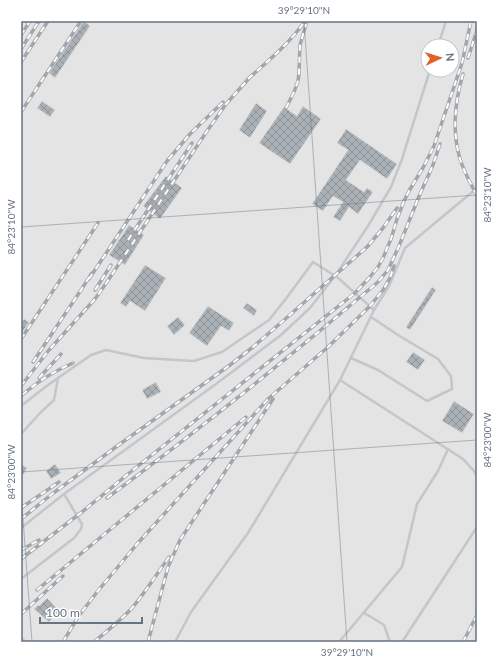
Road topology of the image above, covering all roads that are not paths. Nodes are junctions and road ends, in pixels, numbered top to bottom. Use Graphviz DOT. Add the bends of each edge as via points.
graph roads {
  1 [pos="446,21"];
  2 [pos="441,38"];
  3 [pos="427,78"];
  4 [pos="477,188"];
  5 [pos="335,276"];
  6 [pos="374,310"];
  7 [pos="371,317"];
  8 [pos="351,358"];
  9 [pos="58,378"];
  10 [pos="340,380"];
  11 [pos="21,406"];
  12 [pos="21,434"];
  13 [pos="448,449"];
  14 [pos="477,477"];
  15 [pos="64,494"];
  16 [pos="477,527"];
  17 [pos="21,528"];
  18 [pos="21,579"];
  19 [pos="364,613"];
  20 [pos="21,638"];
  21 [pos="26,642"];
  22 [pos="175,642"];
  23 [pos="340,642"];
  24 [pos="390,642"];
  25 [pos="402,642"];
  1 -- 2 [label="lane"];
  3 -- 5 [label="lane" via="391,188"];
  4 -- 6 [label="lane" via="405,248 389,286"];
  5 -- 6 [label="lane"];
  5 -- 9 [label="lane" via="313,262 269,320 222,352 194,361 144,358 106,350 91,355"];
  5 -- 15 [label="lane" via="310,308 281,335"];
  6 -- 7 [label="lane"];
  7 -- 8 [label="lane"];
  7 -- 8 [label="lane" via="438,359 451,376 452,389 427,401 378,370"];
  8 -- 10 [label="lane"];
  9 -- 11 [label="lane"];
  9 -- 12 [label="lane" via="54,400"];
  10 -- 13 [label="lane"];
  10 -- 22 [label="lane" via="248,533 191,612"];
  13 -- 14 [label="lane" via="463,459"];
  13 -- 19 [label="lane" via="417,504 402,567"];
  15 -- 17 [label="lane"];
  15 -- 18 [label="lane" via="82,524 81,529 74,538"];
  16 -- 25 [label="lane"];
  19 -- 23 [label="lane"];
  19 -- 24 [label="lane" via="384,625"];
  20 -- 21 [label="lane"];
}
